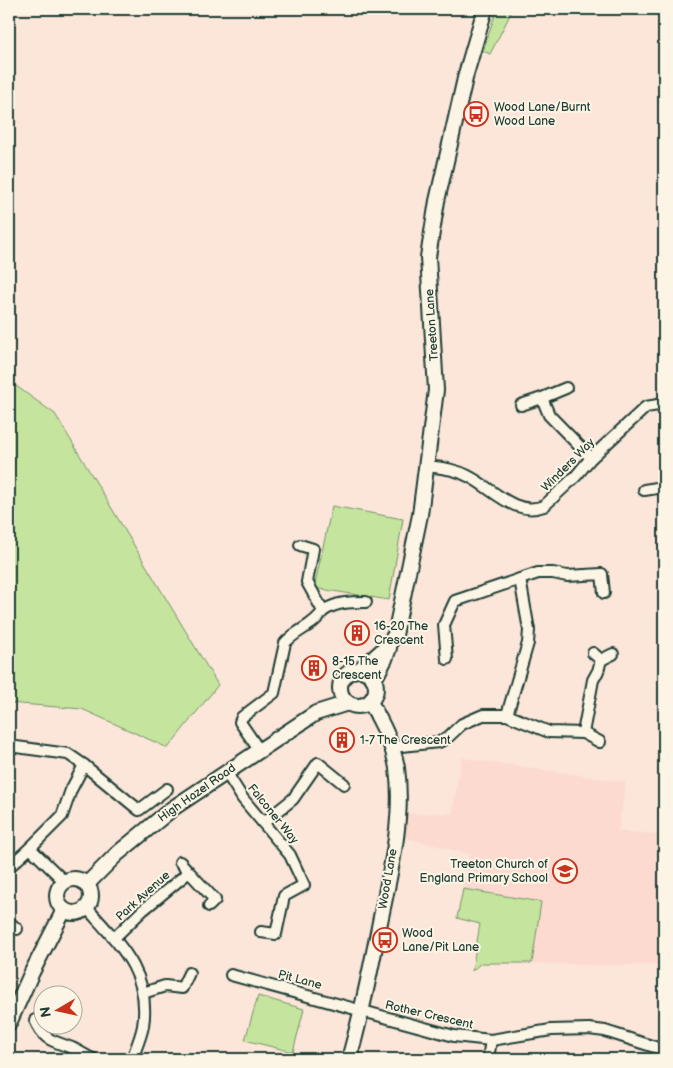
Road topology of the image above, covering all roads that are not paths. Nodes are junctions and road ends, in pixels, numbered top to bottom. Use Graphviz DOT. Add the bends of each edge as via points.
graph roads {
  1 [pos="485,9"];
  2 [pos="566,388"];
  3 [pos="542,398"];
  4 [pos="664,404"];
  5 [pos="520,406"];
  6 [pos="591,458"];
  7 [pos="427,466"];
  8 [pos="664,487"];
  9 [pos="644,490"];
  10 [pos="300,545"];
  11 [pos="520,579"];
  12 [pos="604,593"];
  13 [pos="366,602"];
  14 [pos="323,611"];
  15 [pos="390,642"];
  16 [pos="613,654"];
  17 [pos="447,659"];
  18 [pos="360,670"];
  19 [pos="374,680"];
  20 [pos="341,684"];
  21 [pos="348,702"];
  22 [pos="370,702"];
  23 [pos="316,713"];
  24 [pos="508,715"];
  25 [pos="583,733"];
  26 [pos="600,742"];
  27 [pos="9,746"];
  28 [pos="392,747"];
  29 [pos="259,750"];
  30 [pos="84,765"];
  31 [pos="226,772"];
  32 [pos="344,784"];
  33 [pos="167,789"];
  34 [pos="263,823"];
  35 [pos="30,848"];
  36 [pos="180,862"];
  37 [pos="9,867"];
  38 [pos="189,872"];
  39 [pos="65,882"];
  40 [pos="86,885"];
  41 [pos="208,906"];
  42 [pos="86,907"];
  43 [pos="64,910"];
  44 [pos="9,922"];
  45 [pos="17,929"];
  46 [pos="261,932"];
  47 [pos="114,938"];
  48 [pos="188,973"];
  49 [pos="231,976"];
  50 [pos="144,993"];
  51 [pos="362,1011"];
  52 [pos="9,1023"];
  53 [pos="45,1036"];
  54 [pos="491,1040"];
  55 [pos="664,1050"];
  56 [pos="94,1059"];
  57 [pos="132,1059"];
  58 [pos="349,1059"];
  59 [pos="488,1059"];
  1 -- 7 [label="main road, Treeton Lane" via="464,83 437,201 428,257 436,390"];
  2 -- 3 [label="street"];
  3 -- 5 [label="street"];
  3 -- 6 [label="street" via="549,415"];
  4 -- 6 [label="street, Winders Way" via="646,407"];
  6 -- 7 [label="street, Winders Way" via="544,506 532,509 513,505 468,475"];
  7 -- 15 [label="main road, Treeton Lane" via="395,635"];
  8 -- 9 [label="street"];
  10 -- 14 [label="street" via="313,548 307,582"];
  11 -- 12 [label="street" via="538,573 566,576 602,574"];
  11 -- 17 [label="street" via="455,601 444,626"];
  11 -- 24 [label="street" via="529,630 528,643"];
  13 -- 14 [label="street" via="345,602"];
  14 -- 29 [label="street" via="318,619 285,643 274,694 242,716 240,722"];
  15 -- 18 [label="main road, Treeton Lane"];
  15 -- 19 [label="main road, Treeton Lane"];
  16 -- 25 [label="street" via="597,657 598,671 593,680"];
  18 -- 19 [label="main road"];
  18 -- 20 [label="main road" via="348,674"];
  19 -- 22 [label="main road" via="376,692"];
  20 -- 21 [label="main road" via="342,694"];
  20 -- 23 [label="main road, High Hazel Road"];
  21 -- 22 [label="main road" via="359,706"];
  21 -- 23 [label="main road, High Hazel Road"];
  22 -- 28 [label="main road, Wood Lane"];
  23 -- 29 [label="main road, High Hazel Road"];
  24 -- 25 [label="street" via="549,732"];
  24 -- 28 [label="street" via="483,715 472,719 439,742"];
  25 -- 26 [label="street"];
  27 -- 30 [label="street" via="68,754"];
  28 -- 51 [label="main road, Wood Lane" via="397,777 398,823"];
  29 -- 31 [label="main road, High Hazel Road"];
  30 -- 33 [label="street" via="139,810"];
  30 -- 35 [label="street" via="62,816"];
  31 -- 34 [label="street, Falconer Way" via="243,800"];
  31 -- 40 [label="main road, High Hazel Road" via="173,808 117,854"];
  32 -- 34 [label="street" via="318,763 293,799"];
  34 -- 46 [label="street, Falconer Way" via="290,855 304,886 284,896 276,934"];
  35 -- 37 [label="street"];
  35 -- 39 [label="street"];
  36 -- 38 [label="street, Park Avenue"];
  38 -- 41 [label="street, Park Avenue" via="215,900"];
  38 -- 47 [label="street, Park Avenue"];
  39 -- 40 [label="main road" via="74,879"];
  39 -- 43 [label="main road" via="58,889 57,896"];
  40 -- 42 [label="main road" via="90,893"];
  42 -- 43 [label="main road" via="73,913"];
  42 -- 47 [label="street"];
  43 -- 52 [label="main road"];
  44 -- 45 [label="street"];
  47 -- 50 [label="street" via="129,958"];
  48 -- 50 [label="street" via="182,988 165,986"];
  49 -- 51 [label="street, Pit Lane"];
  50 -- 57 [label="street" via="143,1027"];
  51 -- 54 [label="street, Rother Crescent" via="454,1036"];
  51 -- 58 [label="main road, Wood Lane"];
  53 -- 56 [label="street"];
  54 -- 55 [label="street, Rother Crescent" via="551,1030 590,1029 605,1030"];
  54 -- 59 [label="street"];
}
